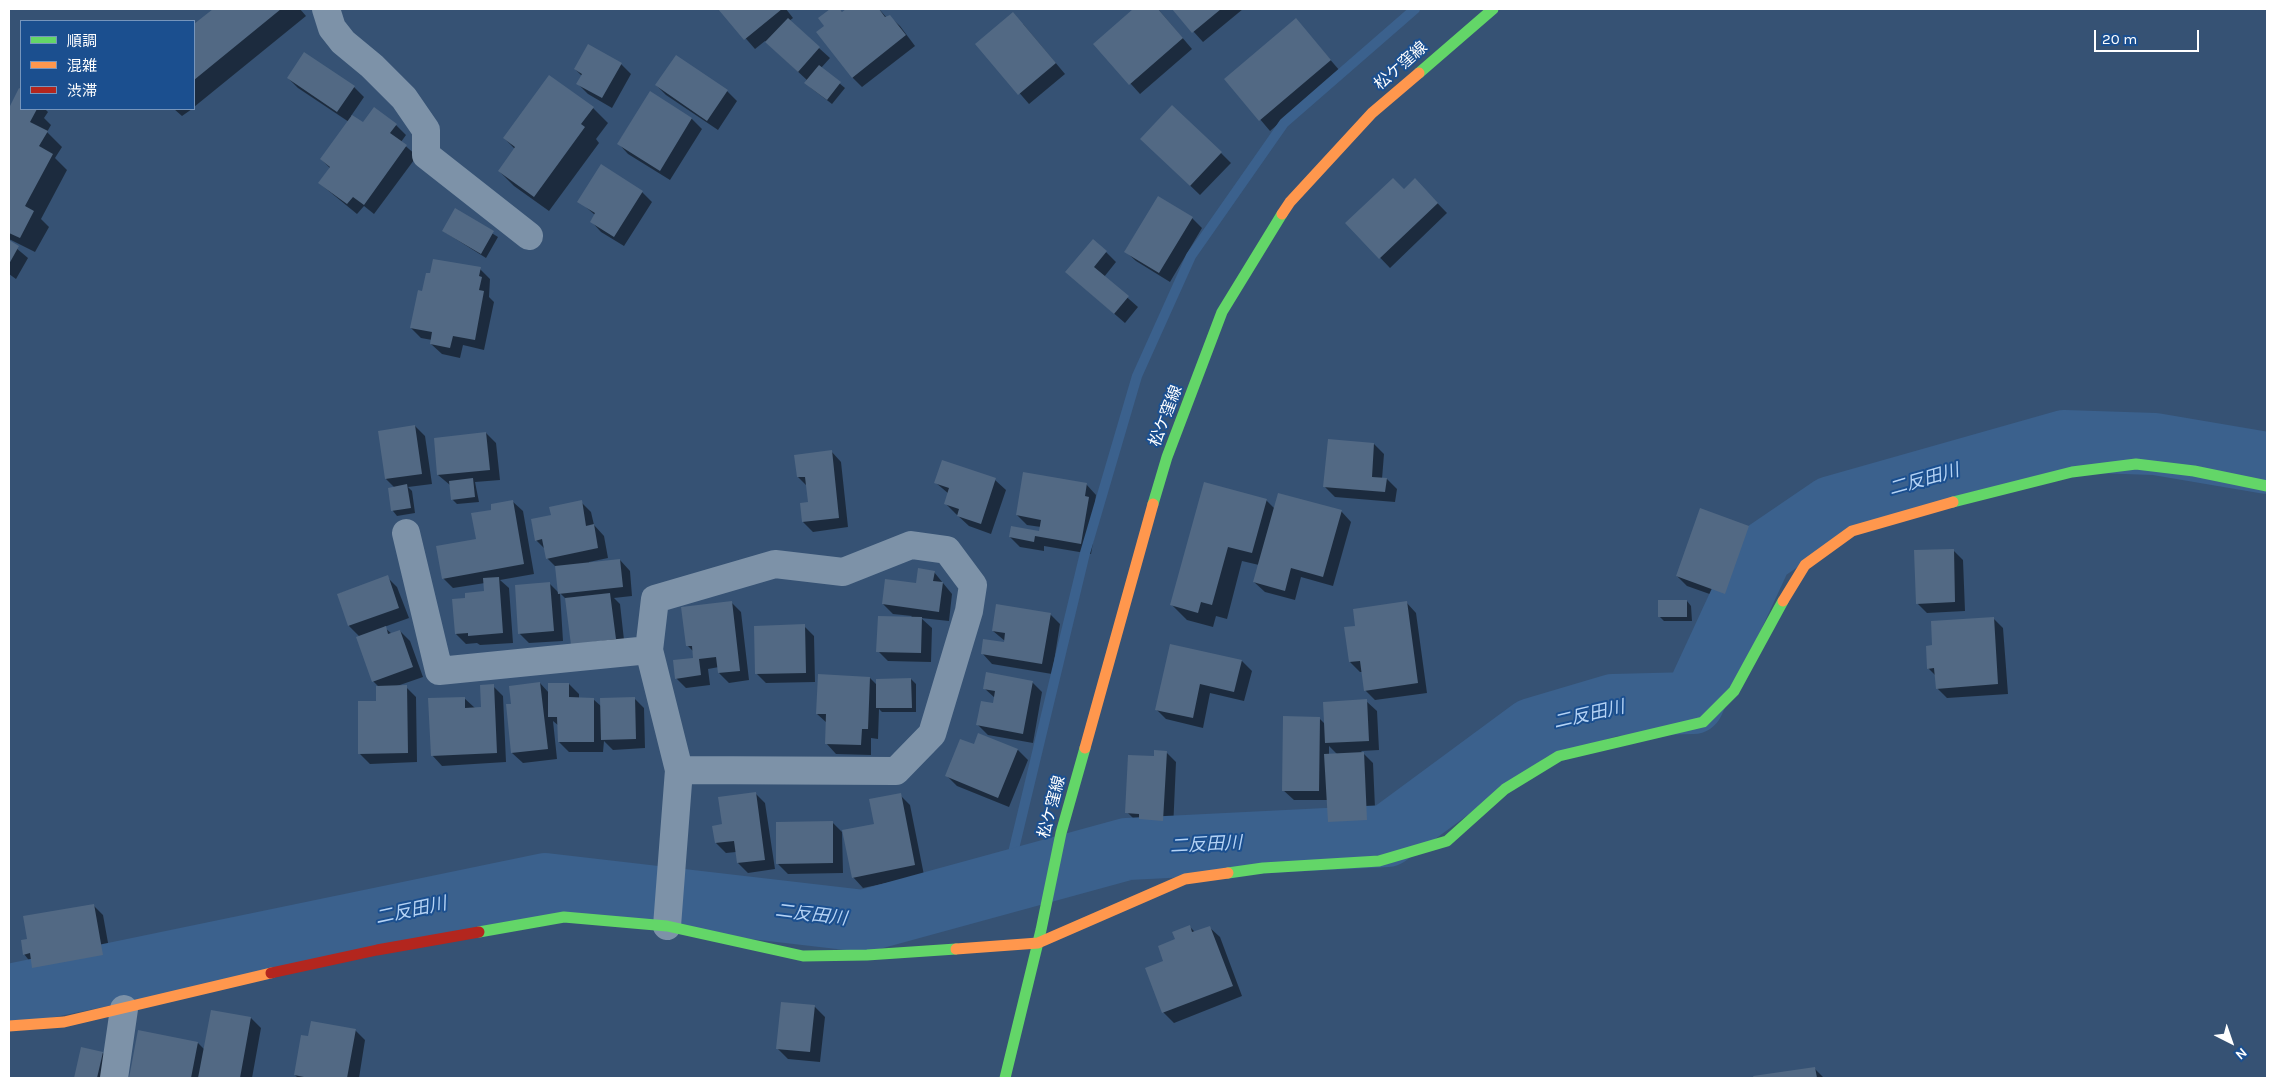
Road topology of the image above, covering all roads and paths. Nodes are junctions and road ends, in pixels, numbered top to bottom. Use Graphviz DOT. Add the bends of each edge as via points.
graph roads {
  1 [pos="326,9"];
  2 [pos="1493,9"];
  3 [pos="529,236"];
  4 [pos="2267,486"];
  5 [pos="406,533"];
  6 [pos="649,650"];
  7 [pos="679,770"];
  8 [pos="667,926"];
  9 [pos="1038,943"];
  10 [pos="124,1009"];
  11 [pos="9,1026"];
  12 [pos="114,1078"];
  13 [pos="1005,1078"];
  1 -- 3 [label="street" via="332,28 343,42 404,98 426,130 426,155"];
  2 -- 9 [label="street, 松ケ窪線" via="1372,113 1290,202 1222,312 1167,457 1130,583 1061,834"];
  4 -- 9 [label="street" via="2194,471 2136,464 2072,472 1852,530 1805,565 1734,691 1702,722 1559,756 1505,789 1447,841 1379,861 1263,868 1184,880"];
  5 -- 6 [label="street" via="439,671"];
  6 -- 7 [label="street"];
  6 -- 7 [label="street" via="655,599 776,564 843,572 911,545 947,550 973,585 969,611 932,734 896,771"];
  7 -- 8 [label="street"];
  8 -- 9 [label="street" via="803,956 867,955"];
  8 -- 10 [label="street" via="564,917 377,950 193,990"];
  9 -- 13 [label="street"];
  10 -- 11 [label="street" via="64,1022"];
  10 -- 12 [label="street"];
}
